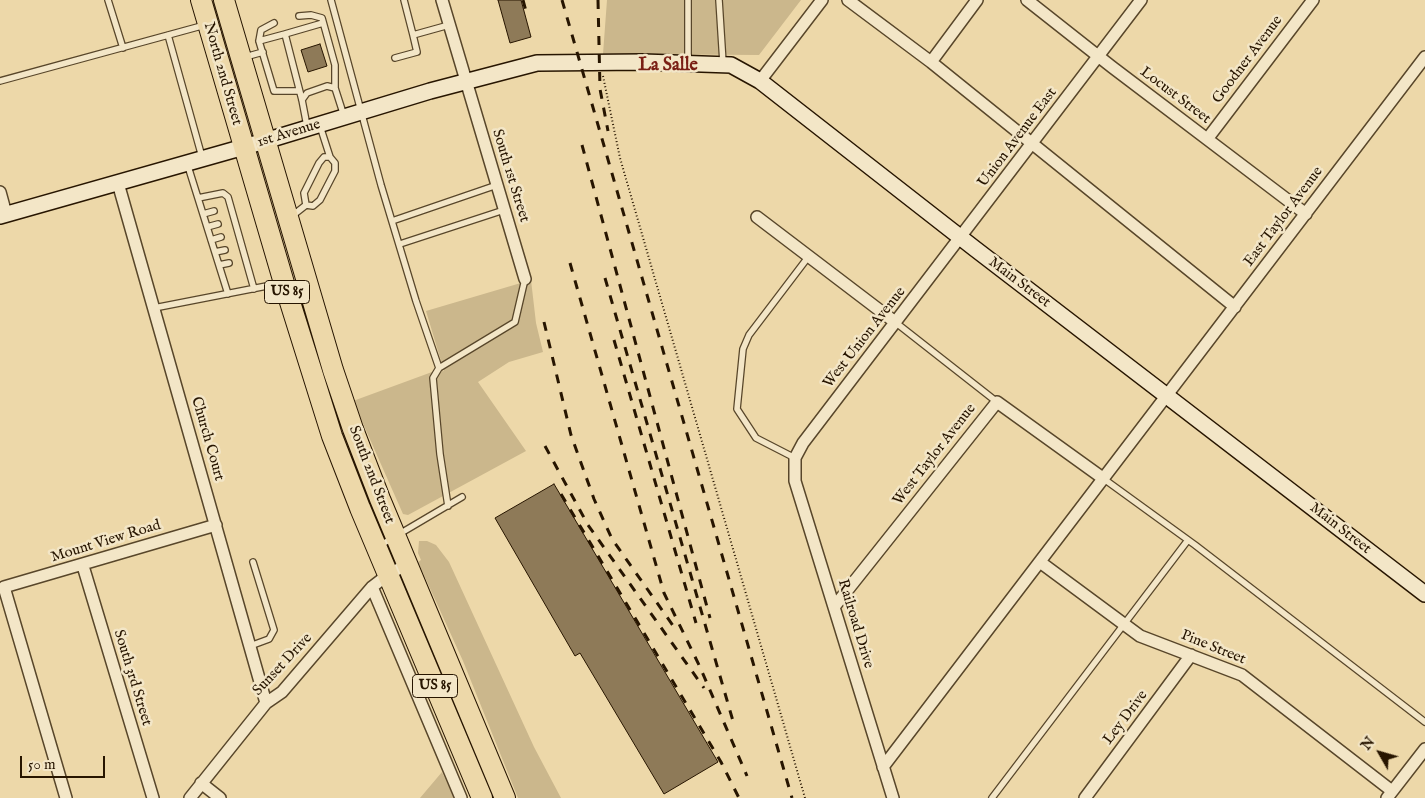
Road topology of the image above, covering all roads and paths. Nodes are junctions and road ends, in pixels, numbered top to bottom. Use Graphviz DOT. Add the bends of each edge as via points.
graph roads {
  1 [pos="108,0"];
  2 [pos="202,0"];
  3 [pos="224,0"];
  4 [pos="331,0"];
  5 [pos="404,0"];
  6 [pos="442,0"];
  7 [pos="688,0"];
  8 [pos="719,0"];
  9 [pos="822,0"];
  10 [pos="848,0"];
  11 [pos="977,0"];
  12 [pos="1027,0"];
  13 [pos="1141,0"];
  14 [pos="1313,0"];
  15 [pos="299,16"];
  16 [pos="274,23"];
  17 [pos="323,23"];
  18 [pos="208,24"];
  19 [pos="449,25"];
  20 [pos="285,34"];
  21 [pos="168,35"];
  22 [pos="413,35"];
  23 [pos="259,41"];
  24 [pos="122,48"];
  25 [pos="263,52"];
  26 [pos="1098,56"];
  27 [pos="1425,57"];
  28 [pos="240,58"];
  29 [pos="395,58"];
  30 [pos="580,62"];
  31 [pos="603,62"];
  32 [pos="931,62"];
  33 [pos="688,64"];
  34 [pos="723,65"];
  35 [pos="760,80"];
  36 [pos="466,81"];
  37 [pos="0,82"];
  38 [pos="335,88"];
  39 [pos="299,91"];
  40 [pos="302,100"];
  41 [pos="362,112"];
  42 [pos="345,117"];
  43 [pos="314,126"];
  44 [pos="1208,138"];
  45 [pos="264,141"];
  46 [pos="1032,146"];
  47 [pos="243,147"];
  48 [pos="330,157"];
  49 [pos="203,159"];
  50 [pos="187,164"];
  51 [pos="118,183"];
  52 [pos="497,186"];
  53 [pos="0,192"];
  54 [pos="198,198"];
  55 [pos="306,205"];
  56 [pos="504,210"];
  57 [pos="214,211"];
  58 [pos="203,214"];
  59 [pos="1306,214"];
  60 [pos="3,215"];
  61 [pos="757,217"];
  62 [pos="288,218"];
  63 [pos="234,220"];
  64 [pos="392,220"];
  65 [pos="228,221"];
  66 [pos="218,224"];
  67 [pos="207,227"];
  68 [pos="221,237"];
  69 [pos="961,238"];
  70 [pos="211,240"];
  71 [pos="400,244"];
  72 [pos="225,250"];
  73 [pos="215,252"];
  74 [pos="809,256"];
  75 [pos="229,263"];
  76 [pos="219,265"];
  77 [pos="525,279"];
  78 [pos="284,283"];
  79 [pos="254,289"];
  80 [pos="228,294"];
  81 [pos="1235,307"];
  82 [pos="154,308"];
  83 [pos="895,322"];
  84 [pos="439,368"];
  85 [pos="1168,396"];
  86 [pos="997,402"];
  87 [pos="795,458"];
  88 [pos="1104,479"];
  89 [pos="462,497"];
  90 [pos="448,506"];
  91 [pos="216,525"];
  92 [pos="396,537"];
  93 [pos="1188,540"];
  94 [pos="377,547"];
  95 [pos="253,562"];
  96 [pos="1040,562"];
  97 [pos="408,564"];
  98 [pos="83,566"];
  99 [pos="389,574"];
  100 [pos="372,587"];
  101 [pos="1425,594"];
  102 [pos="834,607"];
  103 [pos="1124,625"];
  104 [pos="250,646"];
  105 [pos="1191,655"];
  106 [pos="266,703"];
  107 [pos="1425,722"];
  108 [pos="1425,749"];
  109 [pos="883,767"];
  110 [pos="201,783"];
  111 [pos="1389,795"];
  112 [pos="66,798"];
  113 [pos="153,798"];
  114 [pos="190,798"];
  115 [pos="220,798"];
  116 [pos="460,798"];
  117 [pos="482,798"];
  118 [pos="505,798"];
  119 [pos="805,798"];
  120 [pos="893,798"];
  121 [pos="992,798"];
  122 [pos="1084,798"];
  1 -- 24 [label="lane"];
  2 -- 18 [label="highway, North 2nd Street / US 85"];
  3 -- 28 [label="highway, North 2nd Street / US 85"];
  4 -- 41 [label="lane"];
  5 -- 22 [label="lane"];
  6 -- 19 [label="street, South 1st Street"];
  7 -- 33 [label="lane"];
  8 -- 34 [label="lane"];
  9 -- 35 [label="street"];
  10 -- 32 [label="street"];
  11 -- 32 [label="street"];
  12 -- 26 [label="street, Locust Street"];
  13 -- 26 [label="street, Union Avenue East"];
  14 -- 44 [label="street, Goodner Avenue"];
  15 -- 17 [label="lane" via="318,16"];
  16 -- 23 [label="lane" via="261,30"];
  17 -- 20 [label="lane"];
  17 -- 38 [label="lane" via="335,64"];
  18 -- 21 [label="lane"];
  18 -- 47 [label="highway, North 2nd Street / US 85"];
  19 -- 22 [label="lane"];
  19 -- 36 [label="street, South 1st Street"];
  20 -- 23 [label="lane"];
  20 -- 39 [label="lane"];
  21 -- 24 [label="lane"];
  21 -- 49 [label="lane"];
  22 -- 29 [label="lane" via="417,52"];
  23 -- 25 [label="lane"];
  24 -- 37 [label="lane"];
  25 -- 28 [label="lane"];
  25 -- 39 [label="lane" via="274,91"];
  26 -- 44 [label="street, Locust Street"];
  26 -- 46 [label="street, Union Avenue East"];
  27 -- 59 [label="street, East Taylor Avenue"];
  28 -- 45 [label="highway, North 2nd Street / US 85"];
  30 -- 31 [label="street, Main Street"];
  30 -- 36 [label="street, 1st Avenue" via="537,63"];
  31 -- 33 [label="street, Main Street"];
  31 -- 119 [label="path" via="603,84 620,158"];
  32 -- 46 [label="street"];
  33 -- 34 [label="street, Main Street"];
  34 -- 35 [label="street, Main Street"];
  35 -- 69 [label="street, Main Street"];
  36 -- 41 [label="street, 1st Avenue"];
  36 -- 52 [label="street, South 1st Street"];
  38 -- 40 [label="lane" via="327,86 307,93"];
  38 -- 42 [label="lane"];
  39 -- 40 [label="lane"];
  40 -- 43 [label="lane"];
  41 -- 42 [label="street, 1st Avenue"];
  41 -- 64 [label="lane"];
  42 -- 43 [label="street, 1st Avenue"];
  43 -- 45 [label="street, 1st Avenue"];
  43 -- 48 [label="lane"];
  44 -- 59 [label="street, Locust Street"];
  45 -- 47 [label="street, 1st Avenue"];
  45 -- 62 [label="highway, South 2nd Street / US 85"];
  46 -- 69 [label="street, Union Avenue East"];
  46 -- 81 [label="street"];
  47 -- 49 [label="street, 1st Avenue"];
  47 -- 78 [label="highway, South 2nd Street / US 85"];
  48 -- 55 [label="lane" via="324,157 319,163 304,193"];
  48 -- 55 [label="lane" via="335,163 335,171 324,193 313,206"];
  49 -- 50 [label="street, 1st Avenue"];
  50 -- 51 [label="street, 1st Avenue"];
  50 -- 54 [label="lane"];
  51 -- 60 [label="street, 1st Avenue"];
  51 -- 82 [label="street, Church Court"];
  52 -- 56 [label="street, South 1st Street"];
  52 -- 64 [label="lane"];
  53 -- 60 [label="street"];
  54 -- 58 [label="lane"];
  54 -- 63 [label="lane" via="223,193 228,197 227,207"];
  55 -- 62 [label="lane"];
  56 -- 71 [label="lane"];
  56 -- 77 [label="street, South 1st Street"];
  57 -- 58 [label="lane"];
  58 -- 67 [label="lane"];
  59 -- 81 [label="street, East Taylor Avenue"];
  61 -- 74 [label="street"];
  62 -- 92 [label="highway, South 2nd Street / US 85" via="353,429"];
  63 -- 65 [label="lane"];
  63 -- 79 [label="lane" via="242,260"];
  64 -- 71 [label="lane"];
  66 -- 67 [label="lane"];
  67 -- 70 [label="lane"];
  68 -- 70 [label="lane"];
  69 -- 83 [label="street, West Union Avenue"];
  69 -- 85 [label="street, Main Street"];
  70 -- 73 [label="lane"];
  71 -- 84 [label="lane"];
  72 -- 73 [label="lane"];
  73 -- 76 [label="lane"];
  74 -- 83 [label="street"];
  74 -- 87 [label="lane" via="748,335 743,349 737,409 756,438"];
  75 -- 76 [label="lane"];
  76 -- 80 [label="lane"];
  77 -- 84 [label="lane" via="515,322"];
  78 -- 79 [label="lane"];
  78 -- 94 [label="highway, South 2nd Street / US 85" via="332,436"];
  79 -- 80 [label="lane"];
  80 -- 82 [label="lane"];
  81 -- 85 [label="street, East Taylor Avenue"];
  82 -- 91 [label="street, Church Court"];
  83 -- 86 [label="lane"];
  83 -- 87 [label="street, West Union Avenue"];
  84 -- 90 [label="lane" via="433,378"];
  85 -- 88 [label="street"];
  85 -- 101 [label="street, Main Street"];
  86 -- 88 [label="street, West Taylor Avenue"];
  86 -- 102 [label="street, West Taylor Avenue"];
  87 -- 102 [label="street, Railroad Drive" via="795,482"];
  88 -- 93 [label="lane"];
  88 -- 96 [label="street"];
  89 -- 90 [label="lane"];
  90 -- 92 [label="lane"];
  91 -- 98 [label="street, Mount View Road"];
  91 -- 104 [label="street, Church Court"];
  92 -- 94 [label="lane"];
  92 -- 97 [label="highway, South 2nd Street / US 85"];
  93 -- 103 [label="lane"];
  93 -- 107 [label="lane"];
  94 -- 99 [label="highway, South 2nd Street / US 85"];
  95 -- 104 [label="lane" via="274,630 269,639"];
  96 -- 103 [label="street, Pine Street"];
  96 -- 109 [label="street"];
  97 -- 99 [label="street, Sunset Drive"];
  97 -- 118 [label="highway, South 2nd Street / US 85"];
  98 -- 112 [label="street, Mount View Road" via="4,587"];
  98 -- 113 [label="street, South 3rd Street"];
  99 -- 100 [label="street, Sunset Drive"];
  99 -- 117 [label="highway, South 2nd Street / US 85"];
  100 -- 106 [label="street, Sunset Drive" via="282,692"];
  100 -- 116 [label="street"];
  102 -- 109 [label="street, Railroad Drive"];
  103 -- 105 [label="street, Pine Street" via="1140,636"];
  103 -- 121 [label="lane"];
  104 -- 106 [label="street, Church Court"];
  105 -- 111 [label="street, Pine Street" via="1242,675"];
  105 -- 122 [label="street, Ley Drive"];
  106 -- 110 [label="street, Sunset Drive"];
  108 -- 111 [label="street"];
  109 -- 120 [label="street, Railroad Drive"];
  110 -- 114 [label="street, Sunset Drive"];
  110 -- 115 [label="street"];
}
